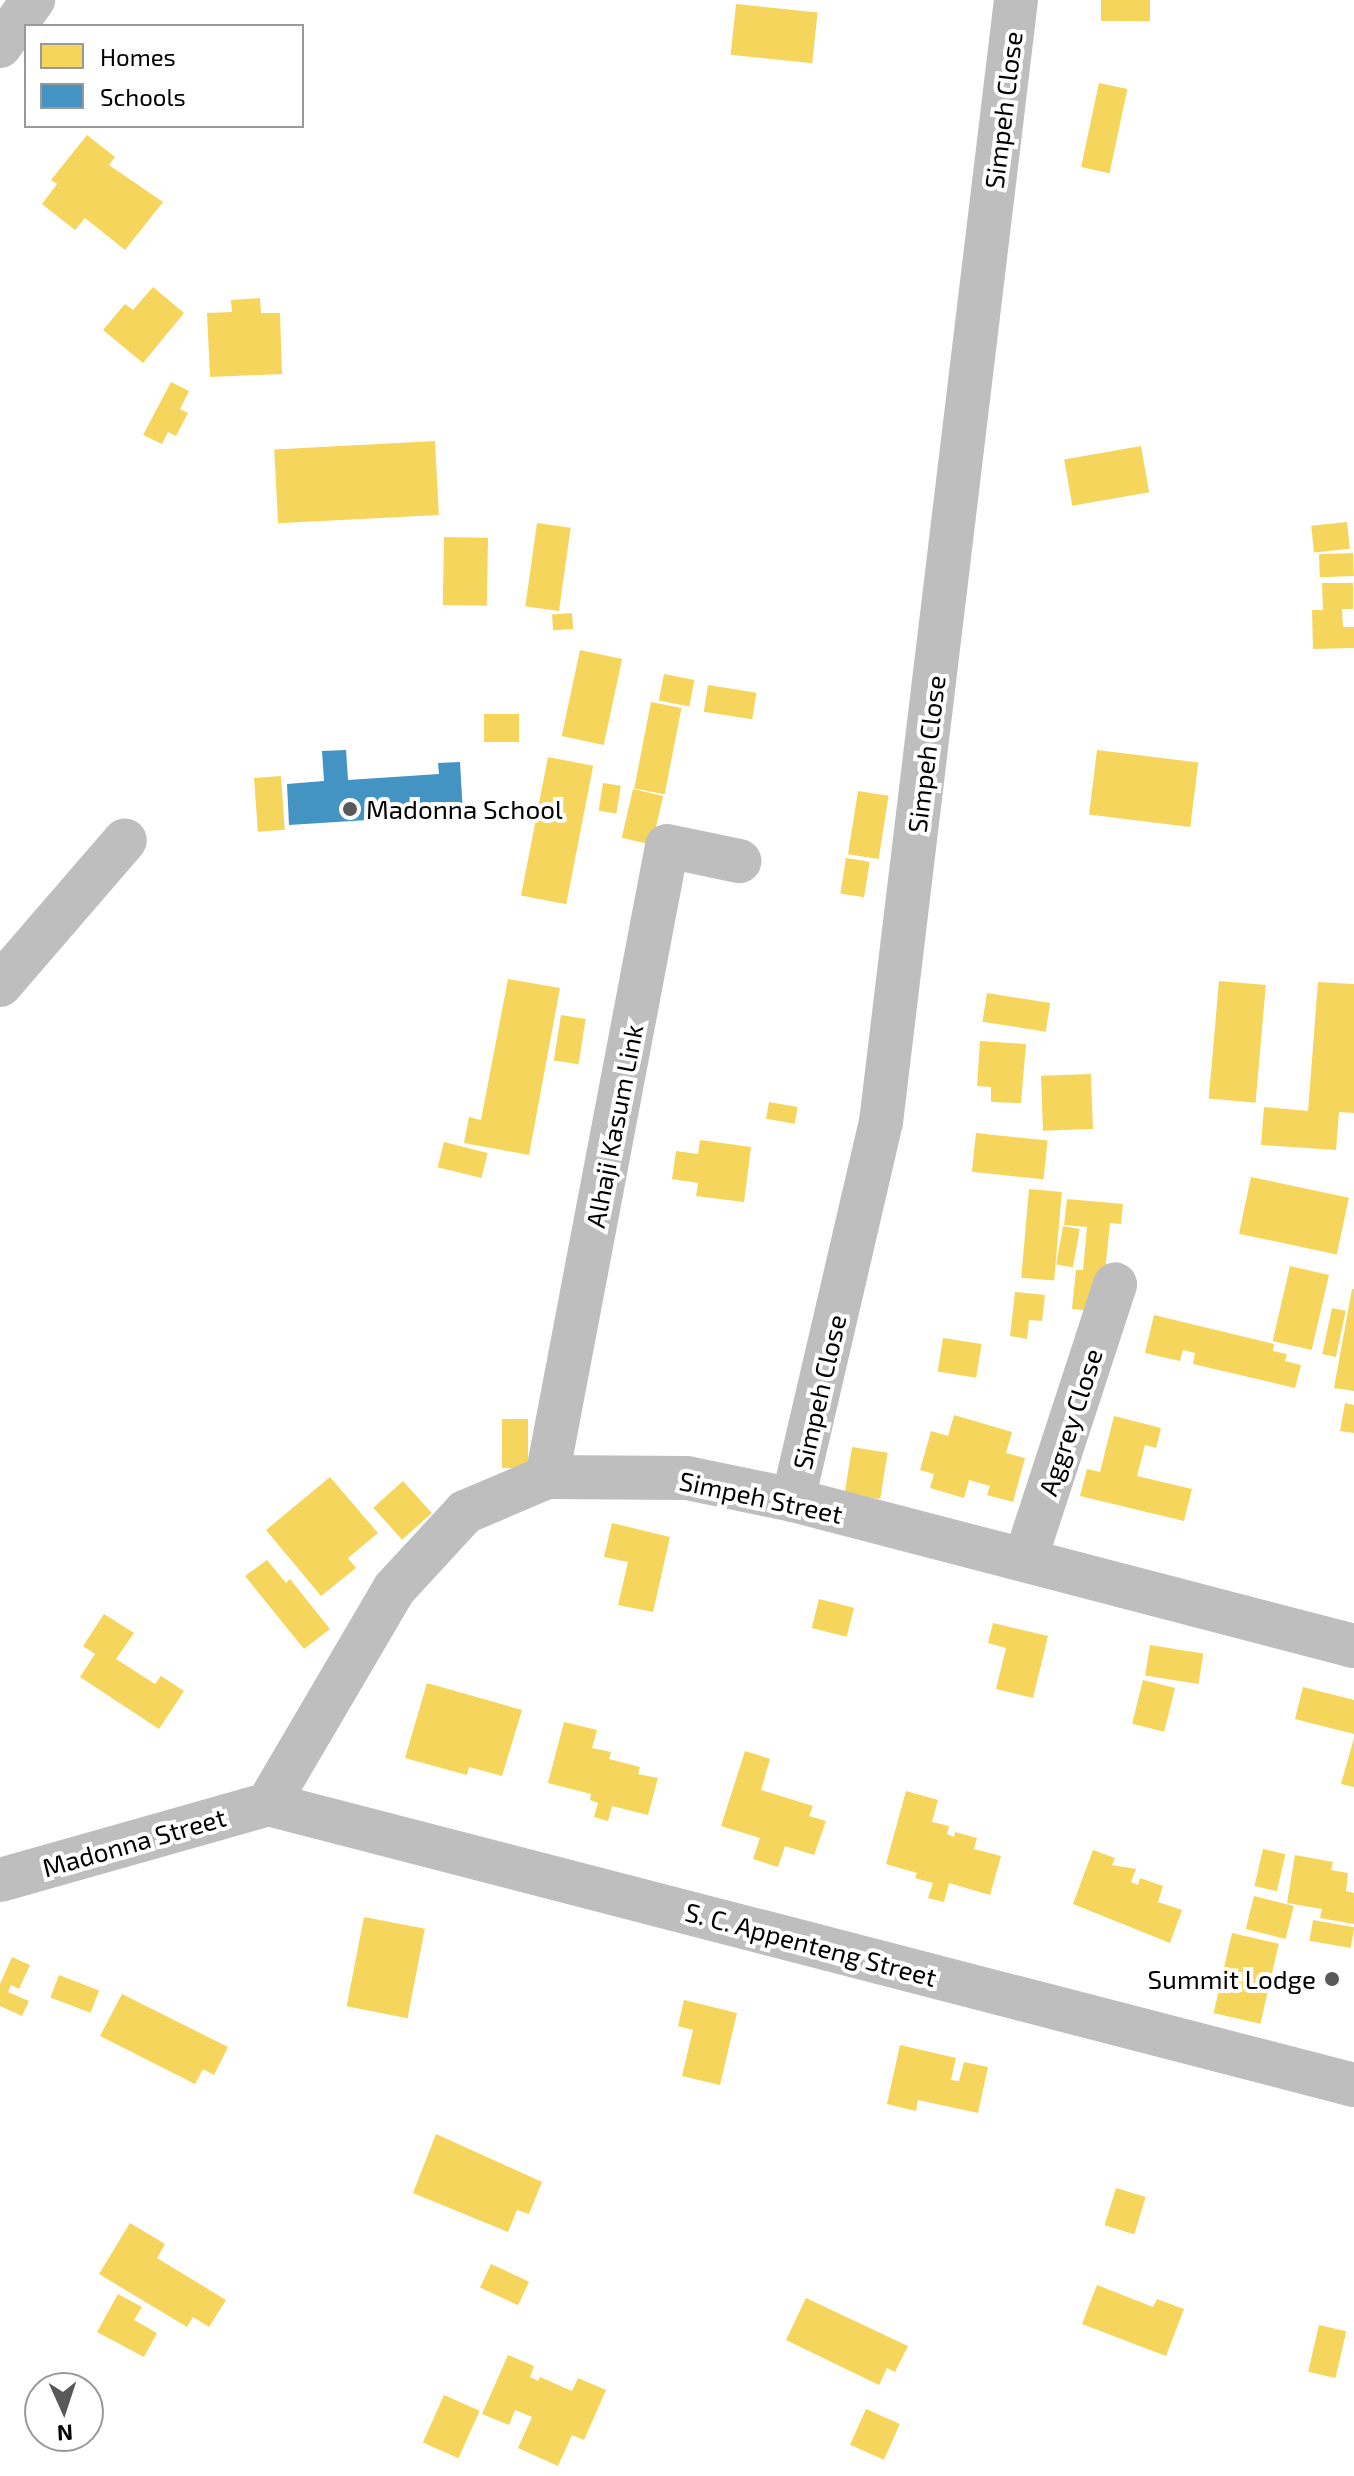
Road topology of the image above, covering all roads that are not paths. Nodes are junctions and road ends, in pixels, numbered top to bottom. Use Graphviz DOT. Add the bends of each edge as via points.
graph roads {
  1 [pos="33,0"];
  2 [pos="1016,0"];
  3 [pos="0,46"];
  4 [pos="125,840"];
  5 [pos="739,861"];
  6 [pos="0,985"];
  7 [pos="1115,1284"];
  8 [pos="547,1477"];
  9 [pos="793,1500"];
  10 [pos="1025,1560"];
  11 [pos="1354,1646"];
  12 [pos="268,1804"];
  13 [pos="0,1880"];
  14 [pos="1354,2085"];
  1 -- 3 [label="street"];
  2 -- 9 [label="street, Simpeh Close" via="881,1122"];
  4 -- 6 [label="street"];
  5 -- 8 [label="street, Alhaji Kasum Link" via="667,846"];
  7 -- 10 [label="street, Aggrey Close"];
  8 -- 9 [label="street, Simpeh Street" via="687,1478"];
  8 -- 12 [label="street, Simpeh Street" via="465,1512 394,1589"];
  9 -- 10 [label="street, Simpeh Street"];
  10 -- 11 [label="street, Simpeh Street"];
  12 -- 13 [label="street, Madonna Street"];
  12 -- 14 [label="street, S. C. Appenteng Street"];
}
